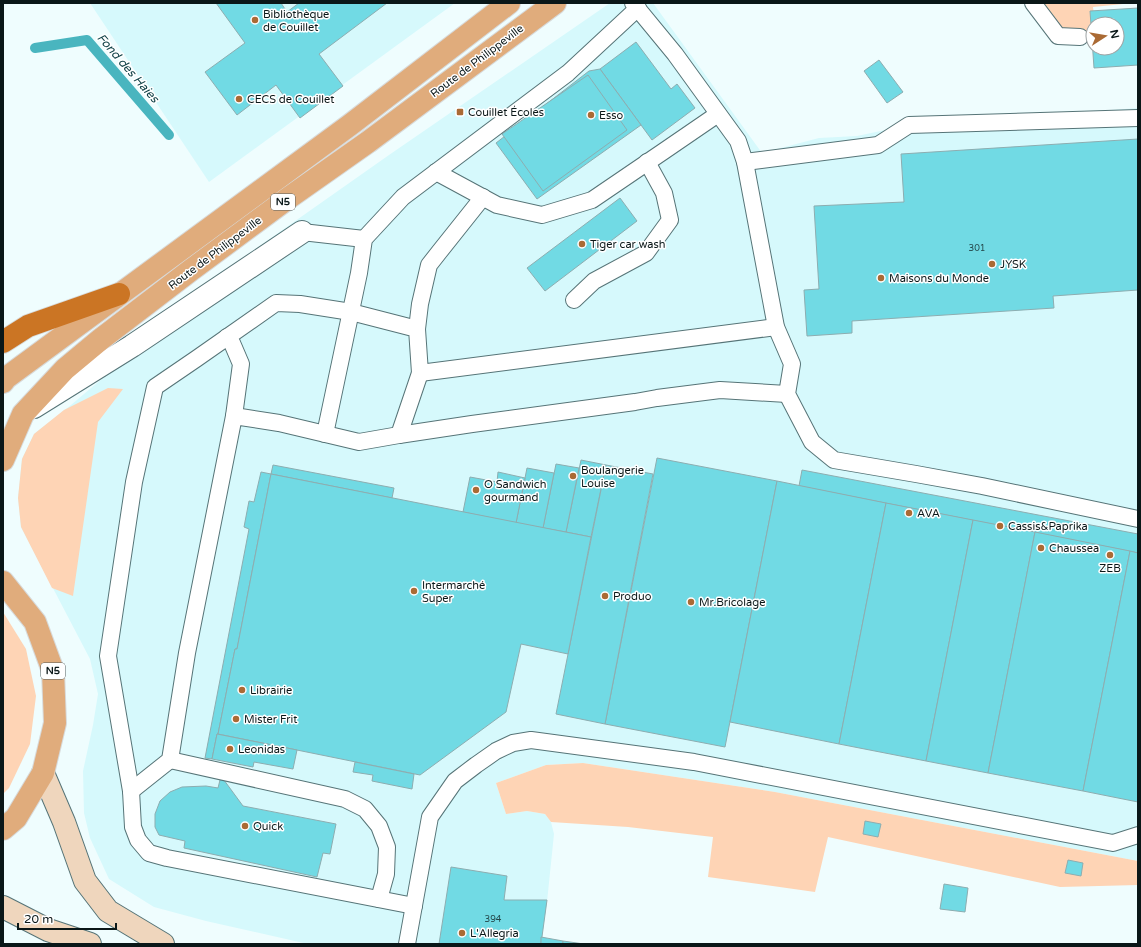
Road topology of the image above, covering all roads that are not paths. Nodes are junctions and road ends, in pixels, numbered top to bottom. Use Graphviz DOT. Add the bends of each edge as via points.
graph roads {
  1 [pos="509,3"];
  2 [pos="555,3"];
  3 [pos="1034,3"];
  4 [pos="636,6"];
  5 [pos="1080,38"];
  6 [pos="718,114"];
  7 [pos="1138,118"];
  8 [pos="647,162"];
  9 [pos="745,162"];
  10 [pos="436,172"];
  11 [pos="483,197"];
  12 [pos="302,232"];
  13 [pos="364,239"];
  14 [pos="119,294"];
  15 [pos="574,300"];
  16 [pos="351,312"];
  17 [pos="776,327"];
  18 [pos="417,329"];
  19 [pos="227,337"];
  20 [pos="3,342"];
  21 [pos="420,373"];
  22 [pos="3,382"];
  23 [pos="787,394"];
  24 [pos="23,414"];
  25 [pos="234,416"];
  26 [pos="325,434"];
  27 [pos="399,435"];
  28 [pos="3,460"];
  29 [pos="1138,519"];
  30 [pos="3,582"];
  31 [pos="170,760"];
  32 [pos="43,773"];
  33 [pos="131,792"];
  34 [pos="3,829"];
  35 [pos="1138,835"];
  36 [pos="380,899"];
  37 [pos="414,906"];
  38 [pos="3,907"];
  39 [pos="90,944"];
  40 [pos="163,944"];
  41 [pos="407,944"];
  1 -- 14 [label="main road, Route de Philippeville / N5" via="350,125"];
  2 -- 24 [label="main road, Route de Philippeville / N5" via="107,334 65,369"];
  3 -- 5 [label="lane" via="1058,36"];
  4 -- 6 [label="lane" via="675,54"];
  4 -- 10 [label="lane" via="568,73"];
  6 -- 8 [label="lane"];
  6 -- 9 [label="lane" via="738,141"];
  7 -- 9 [label="lane" via="909,125 878,145"];
  8 -- 11 [label="lane" via="592,200 542,215 497,205"];
  8 -- 15 [label="lane" via="664,193 670,220 646,253 594,281"];
  9 -- 17 [label="lane"];
  10 -- 11 [label="lane"];
  10 -- 13 [label="lane" via="403,197"];
  11 -- 18 [label="lane" via="429,265"];
  12 -- 13 [label="lane"];
  12 -- 24 [label="street" via="132,346"];
  13 -- 16 [label="lane"];
  14 -- 20 [label="highway" via="28,326"];
  14 -- 22 [label="main road, Route de Philippeville / N5"];
  16 -- 18 [label="lane"];
  16 -- 19 [label="lane" via="276,302"];
  16 -- 26 [label="lane"];
  17 -- 21 [label="lane"];
  17 -- 23 [label="lane" via="792,364"];
  18 -- 21 [label="lane"];
  19 -- 25 [label="lane" via="241,364"];
  19 -- 33 [label="lane" via="155,387 137,468 108,656"];
  21 -- 27 [label="lane"];
  23 -- 27 [label="lane" via="720,390"];
  23 -- 29 [label="lane" via="812,442 834,460 982,486"];
  24 -- 28 [label="main road, Route de Philippeville / N5"];
  25 -- 26 [label="lane"];
  25 -- 31 [label="lane" via="187,653"];
  26 -- 27 [label="lane" via="359,442"];
  30 -- 32 [label="main road, N5" via="35,622 53,671 55,723"];
  31 -- 33 [label="lane"];
  31 -- 36 [label="lane" via="345,799 365,809 379,826 387,847 386,874"];
  32 -- 34 [label="main road, N5" via="16,818"];
  32 -- 40 [label="main road" via="85,881 108,911"];
  33 -- 36 [label="lane" via="133,827 138,840 149,853"];
  35 -- 37 [label="lane" via="1113,843 694,762 531,740 513,743 496,751 455,781 430,817"];
  36 -- 37 [label="lane"];
  37 -- 41 [label="lane"];
  38 -- 39 [label="main road" via="48,930"];
}
